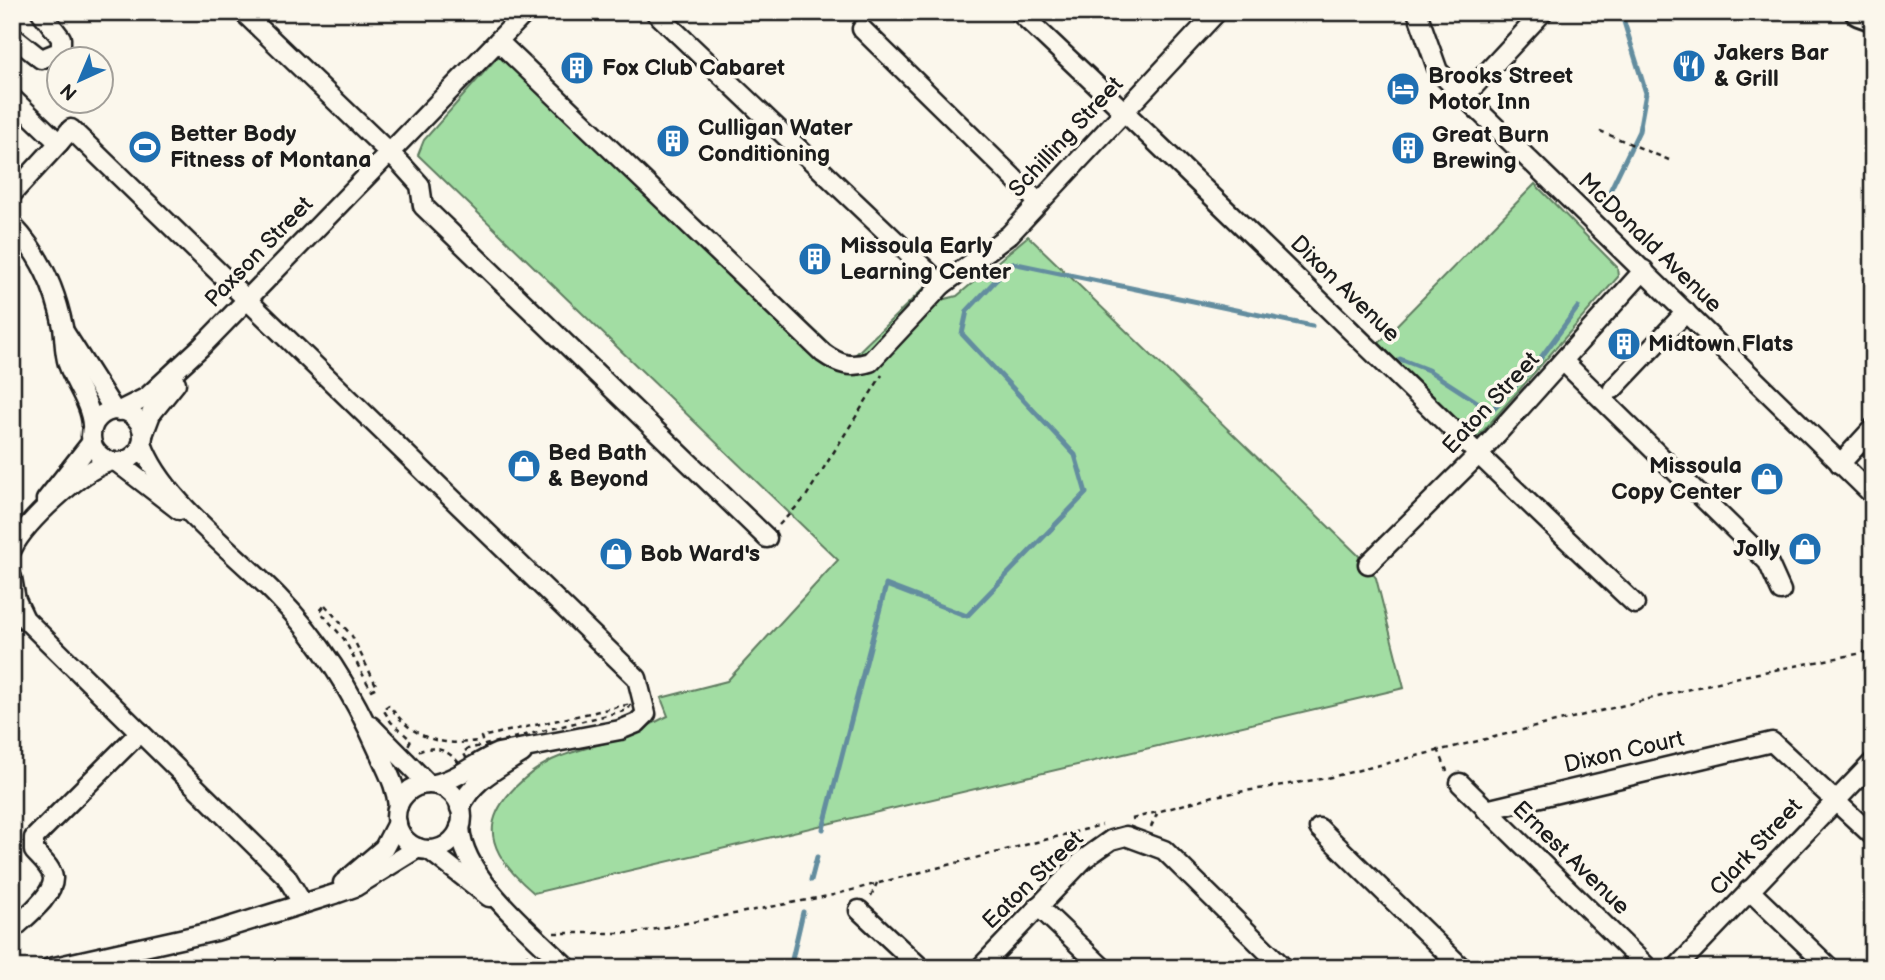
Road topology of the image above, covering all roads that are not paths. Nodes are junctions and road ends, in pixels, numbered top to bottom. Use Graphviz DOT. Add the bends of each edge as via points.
graph roads {
  1 [pos="41,12"];
  2 [pos="243,12"];
  3 [pos="526,12"];
  4 [pos="655,12"];
  5 [pos="1019,12"];
  6 [pos="1217,12"];
  7 [pos="1417,12"];
  8 [pos="1543,12"];
  9 [pos="1858,12"];
  10 [pos="1872,15"];
  11 [pos="862,29"];
  12 [pos="12,36"];
  13 [pos="498,41"];
  14 [pos="1464,97"];
  15 [pos="12,98"];
  16 [pos="1124,111"];
  17 [pos="59,143"];
  18 [pos="390,153"];
  19 [pos="12,194"];
  20 [pos="1039,203"];
  21 [pos="12,225"];
  22 [pos="1644,270"];
  23 [pos="942,285"];
  24 [pos="248,298"];
  25 [pos="1686,312"];
  26 [pos="63,330"];
  27 [pos="202,346"];
  28 [pos="1563,361"];
  29 [pos="1613,389"];
  30 [pos="117,410"];
  31 [pos="1873,428"];
  32 [pos="92,434"];
  33 [pos="143,439"];
  34 [pos="1478,455"];
  35 [pos="114,462"];
  36 [pos="1840,464"];
  37 [pos="1873,495"];
  38 [pos="37,515"];
  39 [pos="209,530"];
  40 [pos="767,538"];
  41 [pos="12,549"];
  42 [pos="1368,564"];
  43 [pos="12,578"];
  44 [pos="1781,591"];
  45 [pos="1635,604"];
  46 [pos="365,717"];
  47 [pos="140,732"];
  48 [pos="528,750"];
  49 [pos="1873,762"];
  50 [pos="1460,783"];
  51 [pos="431,784"];
  52 [pos="1835,800"];
  53 [pos="460,807"];
  54 [pos="1486,810"];
  55 [pos="397,814"];
  56 [pos="460,827"];
  57 [pos="1319,828"];
  58 [pos="1873,836"];
  59 [pos="423,849"];
  60 [pos="1749,890"];
  61 [pos="303,904"];
  62 [pos="864,904"];
  63 [pos="1038,906"];
  64 [pos="506,908"];
  65 [pos="12,929"];
  66 [pos="50,968"];
  67 [pos="568,968"];
  68 [pos="921,968"];
  69 [pos="980,968"];
  70 [pos="1103,968"];
  71 [pos="1284,968"];
  72 [pos="1462,968"];
  73 [pos="1648,968"];
  74 [pos="1676,968"];
  75 [pos="1830,968"];
  1 -- 12 [label="street" via="61,38 61,51 41,59"];
  2 -- 18 [label="street"];
  3 -- 13 [label="street, Paxson Street"];
  4 -- 23 [label="street"];
  5 -- 16 [label="street, Dixon Avenue"];
  6 -- 16 [label="street, Schilling Street"];
  7 -- 14 [label="street, McDonald Avenue" via="1438,71"];
  8 -- 14 [label="street"];
  9 -- 10 [label="highway"];
  11 -- 20 [label="street"];
  13 -- 18 [label="street, Paxson Street"];
  13 -- 23 [label="street, Schilling Street" via="837,362 853,367 870,362"];
  14 -- 22 [label="street, McDonald Avenue"];
  15 -- 17 [label="street"];
  16 -- 20 [label="street, Schilling Street"];
  16 -- 34 [label="street, Dixon Avenue"];
  17 -- 19 [label="street"];
  17 -- 24 [label="street" via="71,129"];
  18 -- 24 [label="street, Paxson Street"];
  18 -- 40 [label="street" via="420,185 423,206"];
  20 -- 23 [label="street, Schilling Street" via="1009,235"];
  21 -- 26 [label="street" via="43,266"];
  22 -- 25 [label="street, McDonald Avenue"];
  22 -- 28 [label="street, Eaton Street"];
  24 -- 27 [label="street, Paxson Street"];
  24 -- 48 [label="street" via="637,678 646,714 637,723"];
  25 -- 29 [label="street"];
  25 -- 36 [label="street, McDonald Avenue"];
  26 -- 30 [label="street"];
  26 -- 32 [label="street" via="64,352 90,410"];
  27 -- 30 [label="street, Paxson Street" via="147,397"];
  27 -- 33 [label="street, Paxson Street" via="151,414"];
  28 -- 34 [label="street, Eaton Street"];
  28 -- 44 [label="street" via="1768,562"];
  30 -- 32 [label="street" via="98,418"];
  30 -- 33 [label="street" via="136,419"];
  31 -- 36 [label="street"];
  32 -- 35 [label="street" via="94,451"];
  32 -- 38 [label="street"];
  33 -- 35 [label="street" via="134,457"];
  33 -- 39 [label="street" via="152,467"];
  34 -- 42 [label="street, Eaton Street"];
  34 -- 45 [label="street, Dixon Avenue"];
  35 -- 38 [label="street" via="96,466"];
  35 -- 39 [label="street"];
  36 -- 37 [label="street, McDonald Avenue"];
  38 -- 41 [label="street"];
  39 -- 46 [label="street" via="308,629"];
  43 -- 47 [label="street" via="25,619"];
  46 -- 51 [label="street"];
  46 -- 55 [label="street" via="397,789"];
  47 -- 61 [label="street" via="286,876"];
  47 -- 65 [label="street" via="34,838 34,851 50,869 53,880 50,890"];
  48 -- 51 [label="street" via="498,753 449,781"];
  48 -- 53 [label="street" via="478,781"];
  49 -- 52 [label="street, Clark Street"];
  50 -- 54 [label="street, Ernest Avenue"];
  51 -- 53 [label="street" via="450,792"];
  51 -- 55 [label="street" via="410,790"];
  52 -- 54 [label="street, Dixon Court" via="1772,742"];
  52 -- 58 [label="street"];
  52 -- 60 [label="street, Clark Street"];
  53 -- 56 [label="street"];
  54 -- 73 [label="street, Ernest Avenue"];
  55 -- 59 [label="street" via="408,842"];
  55 -- 61 [label="street" via="393,835 375,857 340,886"];
  56 -- 59 [label="street" via="448,844"];
  56 -- 64 [label="street" via="464,850"];
  57 -- 72 [label="street"];
  59 -- 61 [label="street" via="355,887"];
  59 -- 64 [label="street"];
  60 -- 74 [label="street, Clark Street"];
  60 -- 75 [label="street"];
  61 -- 66 [label="street" via="216,931"];
  62 -- 68 [label="street"];
  63 -- 69 [label="street, Eaton Street"];
  63 -- 70 [label="street"];
  63 -- 71 [label="street, Eaton Street" via="1084,859 1127,828 1164,850"];
  64 -- 67 [label="street"];
}
